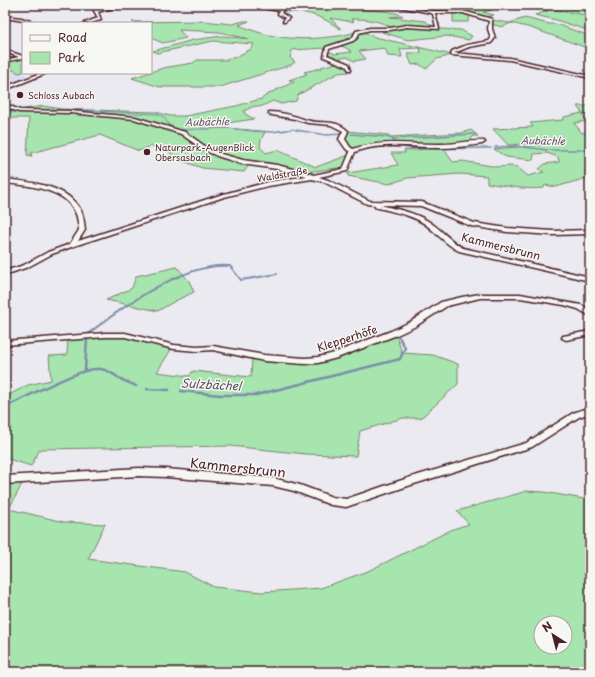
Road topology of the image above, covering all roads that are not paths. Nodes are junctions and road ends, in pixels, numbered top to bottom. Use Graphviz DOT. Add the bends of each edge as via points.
graph roads {
  1 [pos="93,5"];
  2 [pos="120,5"];
  3 [pos="249,5"];
  4 [pos="391,5"];
  5 [pos="96,11"];
  6 [pos="432,12"];
  7 [pos="5,18"];
  8 [pos="284,21"];
  9 [pos="31,22"];
  10 [pos="90,22"];
  11 [pos="5,51"];
  12 [pos="5,61"];
  13 [pos="350,69"];
  14 [pos="42,74"];
  15 [pos="590,77"];
  16 [pos="5,89"];
  17 [pos="5,105"];
  18 [pos="271,113"];
  19 [pos="482,142"];
  20 [pos="352,151"];
  21 [pos="311,176"];
  22 [pos="5,181"];
  23 [pos="369,203"];
  24 [pos="590,232"];
  25 [pos="72,245"];
  26 [pos="5,272"];
  27 [pos="590,279"];
  28 [pos="590,314"];
  29 [pos="590,333"];
  30 [pos="566,338"];
  31 [pos="5,343"];
  32 [pos="590,410"];
  33 [pos="5,480"];
  1 -- 5 [label="street"];
  2 -- 5 [label="street"];
  3 -- 8 [label="street" via="282,11 279,14 287,18"];
  4 -- 6 [label="street"];
  5 -- 10 [label="street" via="100,19"];
  6 -- 13 [label="street" via="435,14 438,28 414,26 362,30 357,32 356,38 327,48 325,56 348,65"];
  6 -- 15 [label="street" via="458,11 492,20 492,40 452,54 510,59"];
  7 -- 9 [label="street"];
  11 -- 12 [label="street" via="22,57"];
  14 -- 16 [label="street"];
  17 -- 21 [label="street" via="19,111 70,112 135,118 183,133 219,155"];
  18 -- 20 [label="street" via="308,122 326,122 343,129 346,131 342,139"];
  19 -- 20 [label="street" via="442,146 377,146"];
  20 -- 21 [label="street" via="345,170"];
  21 -- 23 [label="street, Waldstraße"];
  21 -- 25 [label="street, Waldstraße" via="222,196"];
  22 -- 25 [label="street" via="49,189 77,209 82,230"];
  23 -- 24 [label="street, Waldstraße" via="422,204 473,225 494,228 554,233"];
  23 -- 27 [label="street, Kammersbrunn" via="419,218 461,250"];
  25 -- 26 [label="street, Waldstraße" via="26,266"];
  28 -- 31 [label="street, Klepperhöfe" via="581,307 520,296 480,296 462,299 444,304 394,333 318,360 264,358 213,348 174,347 125,335"];
  29 -- 30 [label="street"];
  32 -- 33 [label="street, Kammersbrunn" via="576,415 529,445 346,503 331,501 273,482 166,473 139,472"];
}
